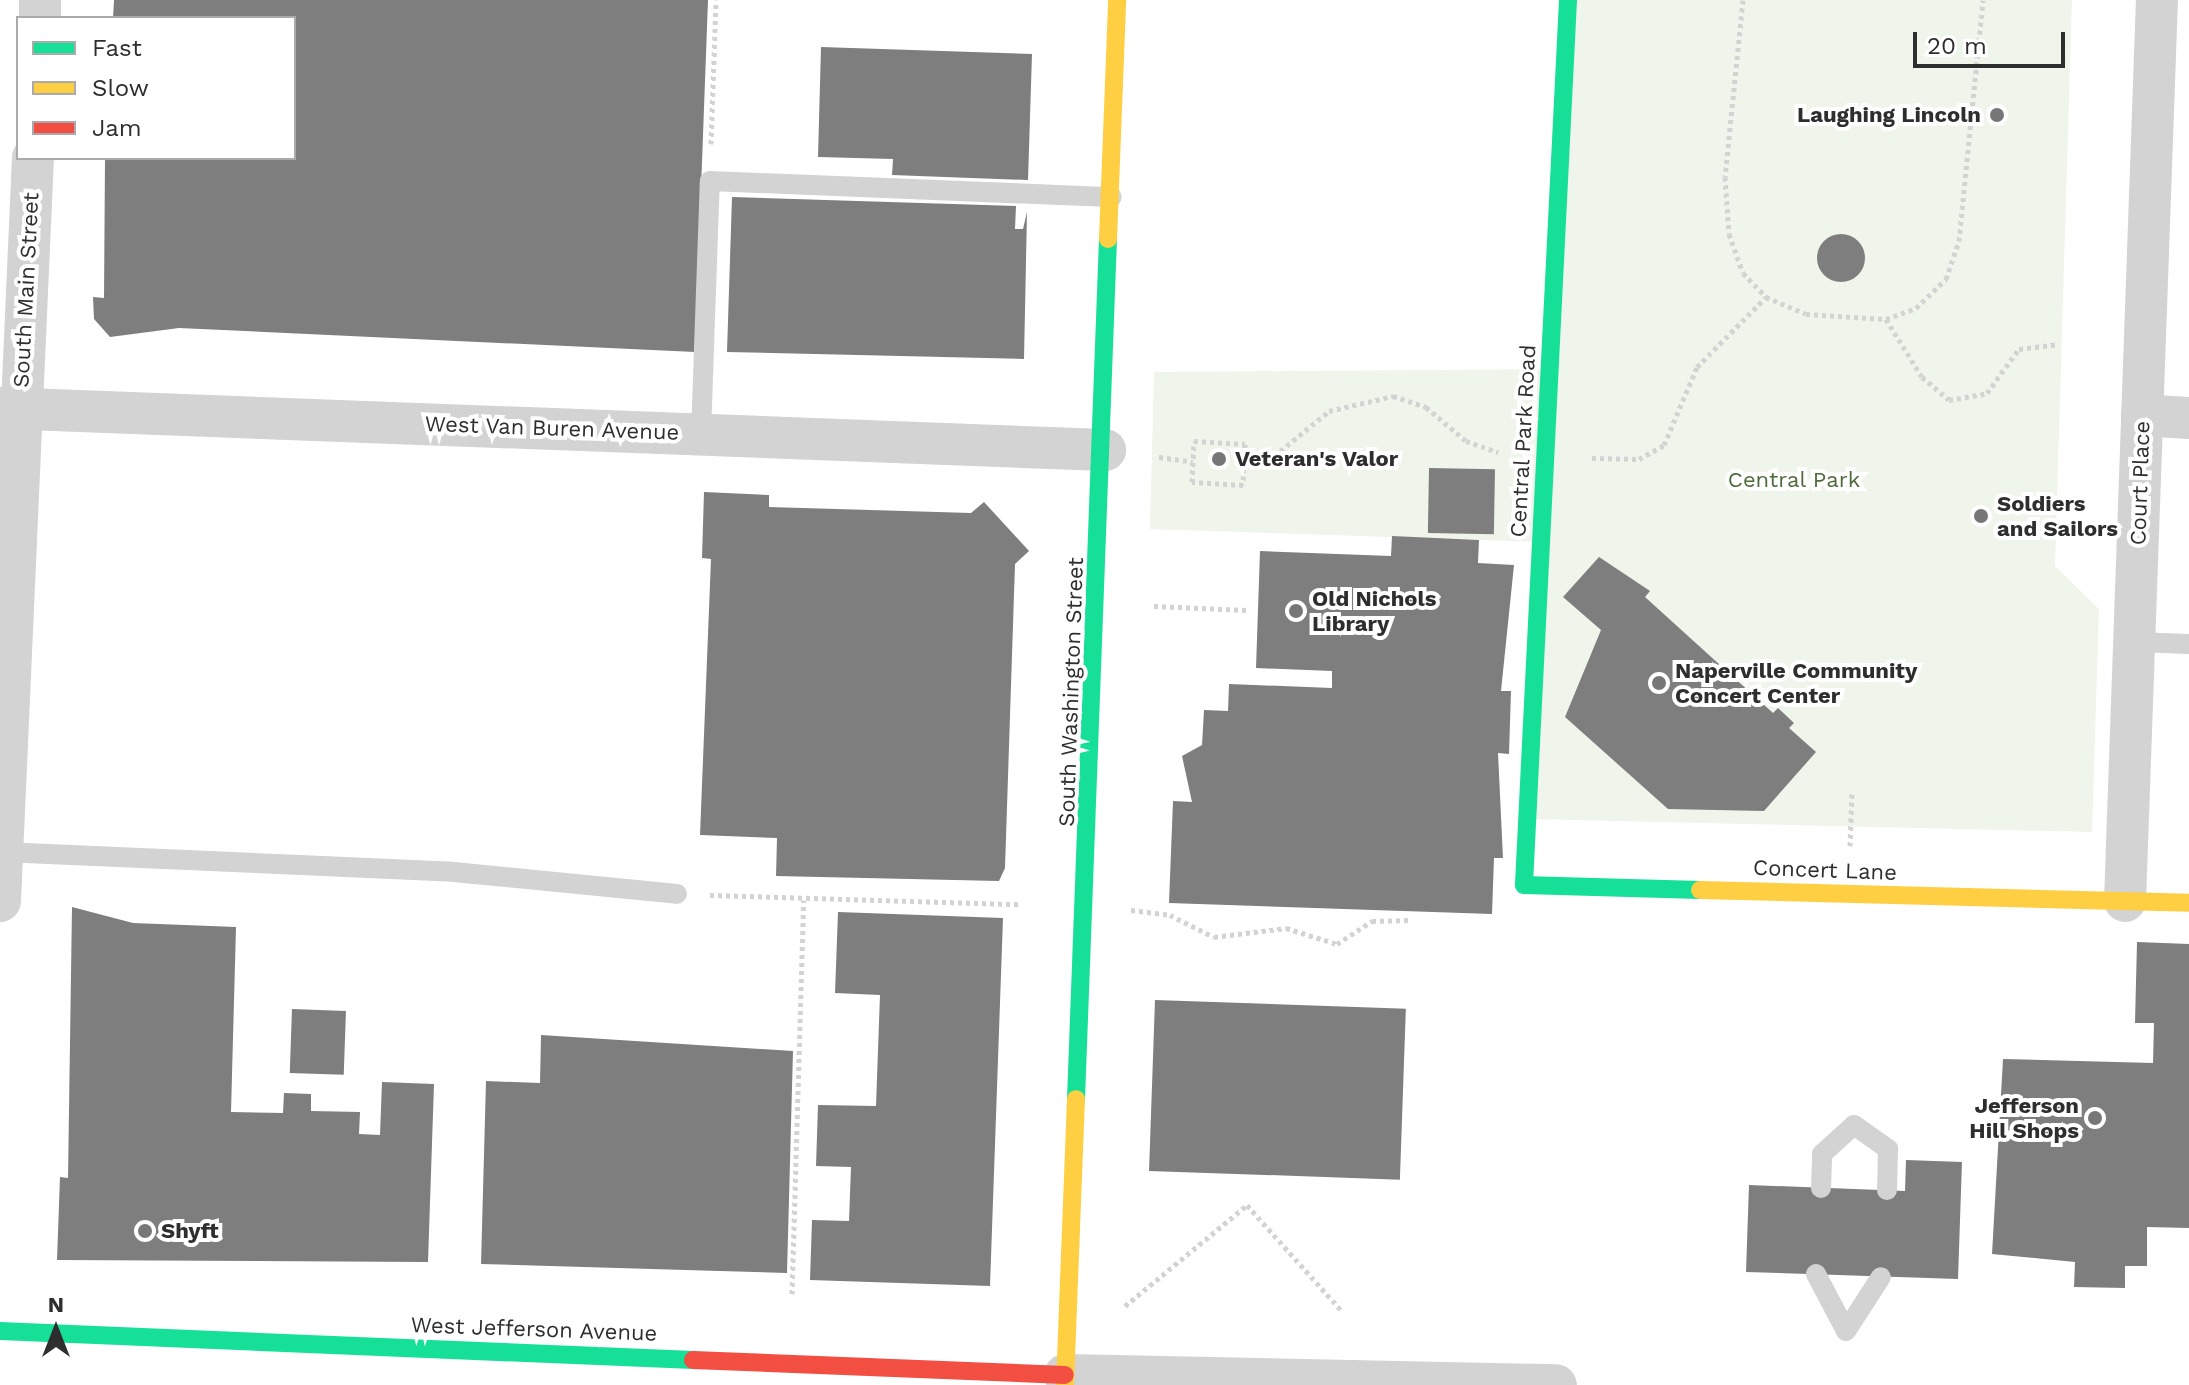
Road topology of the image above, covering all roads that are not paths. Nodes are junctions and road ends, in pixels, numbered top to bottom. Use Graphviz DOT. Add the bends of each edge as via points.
graph roads {
  1 [pos="1117,0"];
  2 [pos="1568,0"];
  3 [pos="2157,0"];
  4 [pos="33,160"];
  5 [pos="1112,197"];
  6 [pos="10,408"];
  7 [pos="2142,415"];
  8 [pos="2189,418"];
  9 [pos="701,434"];
  10 [pos="1105,450"];
  11 [pos="2135,642"];
  12 [pos="2189,644"];
  13 [pos="2,852"];
  14 [pos="1524,885"];
  15 [pos="677,894"];
  16 [pos="0,901"];
  17 [pos="2125,901"];
  18 [pos="2189,903"];
  19 [pos="1821,1188"];
  20 [pos="1887,1190"];
  21 [pos="1816,1274"];
  22 [pos="1881,1277"];
  23 [pos="0,1331"];
  24 [pos="1065,1380"];
  25 [pos="1556,1385"];
  1 -- 5 [label="street, South Washington Street"];
  2 -- 14 [label="street, Central Park Road"];
  3 -- 7 [label="street, Court Place"];
  4 -- 6 [label="street, South Main Street"];
  5 -- 9 [label="lane" via="710,181"];
  5 -- 10 [label="street, South Washington Street"];
  6 -- 9 [label="street, West Van Buren Avenue"];
  6 -- 13 [label="street, South Main Street"];
  7 -- 8 [label="street"];
  7 -- 11 [label="street, Court Place"];
  9 -- 10 [label="street, West Van Buren Avenue"];
  10 -- 24 [label="street, South Washington Street"];
  11 -- 12 [label="lane"];
  11 -- 17 [label="street, Court Place"];
  13 -- 15 [label="lane" via="454,872"];
  13 -- 16 [label="street, South Main Street"];
  14 -- 17 [label="street, Concert Lane"];
  17 -- 18 [label="street"];
  19 -- 20 [label="lane" via="1822,1154 1854,1125 1888,1149"];
  21 -- 22 [label="lane" via="1846,1331"];
  23 -- 24 [label="street, West Jefferson Avenue"];
  24 -- 25 [label="street"];
}
